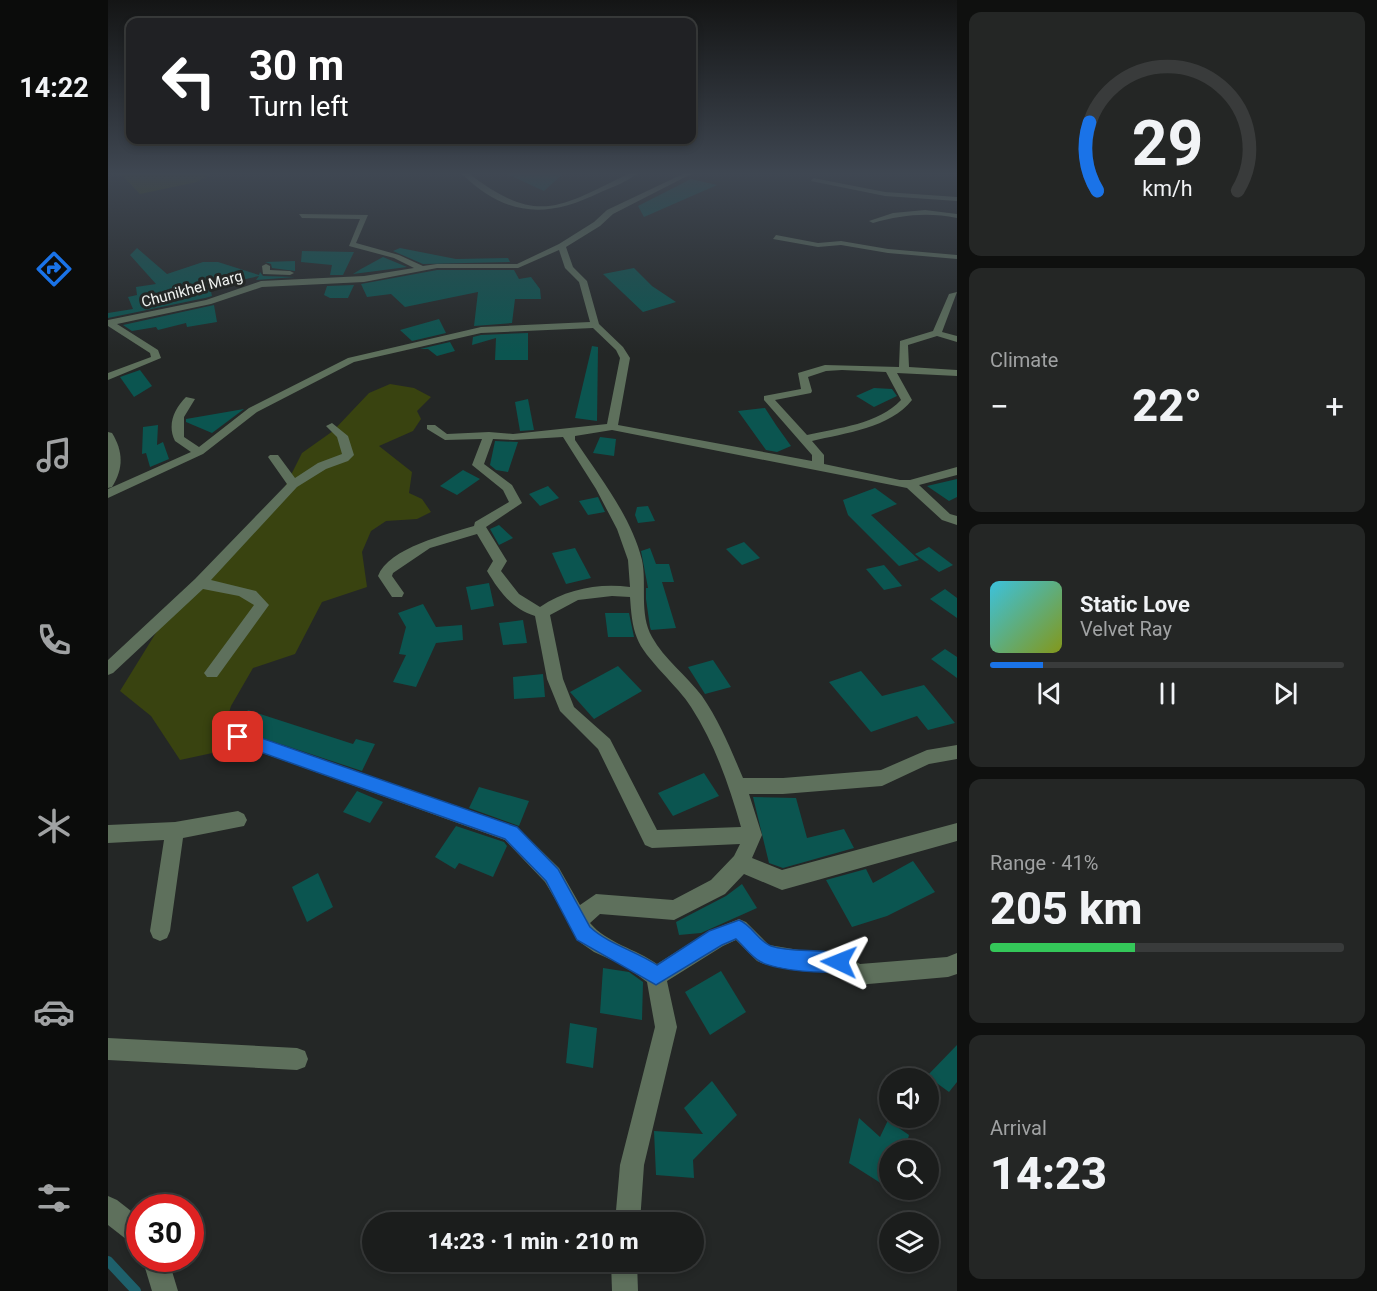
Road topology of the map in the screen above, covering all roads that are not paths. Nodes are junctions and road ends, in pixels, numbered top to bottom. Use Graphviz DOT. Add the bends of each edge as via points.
graph roads {
  1 [pos="357,233"];
  2 [pos="582,233"];
  3 [pos="776,237"];
  4 [pos="562,246"];
  5 [pos="957,257"];
  6 [pos="266,266"];
  7 [pos="422,269"];
  8 [pos="315,283"];
  9 [pos="957,295"];
  10 [pos="108,323"];
  11 [pos="595,325"];
  12 [pos="937,333"];
  13 [pos="957,339"];
  14 [pos="889,368"];
  15 [pos="904,369"];
  16 [pos="957,373"];
  17 [pos="108,377"];
  18 [pos="190,399"];
  19 [pos="332,426"];
  20 [pos="431,427"];
  21 [pos="612,427"];
  22 [pos="569,433"];
  23 [pos="108,435"];
  24 [pos="489,435"];
  25 [pos="806,439"];
  26 [pos="199,452"];
  27 [pos="274,456"];
  28 [pos="818,465"];
  29 [pos="957,471"];
  30 [pos="108,484"];
  31 [pos="293,484"];
  32 [pos="910,484"];
  33 [pos="108,494"];
  34 [pos="957,521"];
  35 [pos="480,530"];
  36 [pos="200,583"];
  37 [pos="397,593"];
  38 [pos="637,593"];
  39 [pos="542,613"];
  40 [pos="108,669"];
  41 [pos="212,673"];
  42 [pos="238,737"];
  43 [pos="957,752"];
  44 [pos="738,786"];
  45 [pos="238,820"];
  46 [pos="175,831"];
  47 [pos="957,832"];
  48 [pos="108,834"];
  49 [pos="753,835"];
  50 [pos="741,863"];
  51 [pos="578,921"];
  52 [pos="160,931"];
  53 [pos="957,963"];
  54 [pos="656,976"];
  55 [pos="108,1049"];
  56 [pos="297,1059"];
  57 [pos="108,1209"];
  58 [pos="628,1212"];
  59 [pos="126,1223"];
  60 [pos="159,1272"];
  61 [pos="624,1272"];
  62 [pos="165,1291"];
  63 [pos="625,1291"];
  1 -- 7 [label="street" via="352,244 384,251"];
  2 -- 4 [label="street, Chunikhel Marg"];
  3 -- 5 [label="street" via="818,245 841,243 906,254"];
  4 -- 7 [label="street, Chunikhel Marg" via="518,266"];
  4 -- 11 [label="street" via="568,268 583,281"];
  6 -- 8 [label="street" via="266,272 311,275"];
  7 -- 8 [label="street, Chunikhel Marg"];
  8 -- 10 [label="street, Chunikhel Marg" via="261,284 208,302"];
  9 -- 12 [label="street" via="953,294"];
  10 -- 17 [label="street" via="155,352 156,358"];
  11 -- 21 [label="street" via="625,358"];
  11 -- 26 [label="street" via="481,330 351,360 253,410"];
  12 -- 13 [label="street"];
  12 -- 15 [label="street" via="903,343"];
  14 -- 15 [label="street"];
  14 -- 25 [label="street" via="907,400 904,404 882,418"];
  14 -- 25 [label="street" via="816,370 801,377 807,391 768,399"];
  15 -- 16 [label="street"];
  18 -- 26 [label="street" via="181,407 176,425 179,439"];
  19 -- 31 [label="street" via="342,436 348,454"];
  20 -- 24 [label="street" via="445,437"];
  21 -- 22 [label="street"];
  21 -- 28 [label="street"];
  22 -- 24 [label="street"];
  22 -- 38 [label="street" via="569,440 602,489 623,530 635,560"];
  23 -- 30 [label="street" via="116,449 114,476"];
  24 -- 35 [label="street" via="477,465 508,488 516,503 480,525"];
  25 -- 28 [label="street" via="818,455"];
  26 -- 33 [label="street"];
  27 -- 31 [label="street"];
  28 -- 32 [label="street"];
  29 -- 32 [label="street"];
  31 -- 36 [label="street"];
  32 -- 34 [label="street" via="945,517"];
  35 -- 37 [label="street" via="425,545 387,570 385,576"];
  35 -- 39 [label="street" via="500,561 494,571 505,588 525,609"];
  36 -- 40 [label="street"];
  36 -- 41 [label="street" via="250,595 262,605"];
  38 -- 39 [label="street" via="607,589 579,594"];
  38 -- 44 [label="street" via="644,638 696,701 718,738"];
  39 -- 49 [label="street" via="555,679 568,711 604,744 652,839"];
  42 -- 51 [label="street" via="511,833 552,875"];
  43 -- 44 [label="street" via="927,757 882,778"];
  44 -- 49 [label="street"];
  45 -- 46 [label="street"];
  46 -- 48 [label="street"];
  46 -- 52 [label="street"];
  47 -- 50 [label="street" via="782,880"];
  49 -- 50 [label="street"];
  50 -- 51 [label="street" via="718,887 674,910 596,904"];
  51 -- 54 [label="street" via="590,939 632,959"];
  53 -- 54 [label="street" via="858,975 839,962 764,954 739,929 716,938"];
  54 -- 58 [label="street" via="666,1027 632,1165"];
  55 -- 56 [label="street"];
  57 -- 59 [label="street"];
  60 -- 62 [label="street"];
  61 -- 63 [label="street"];
}
